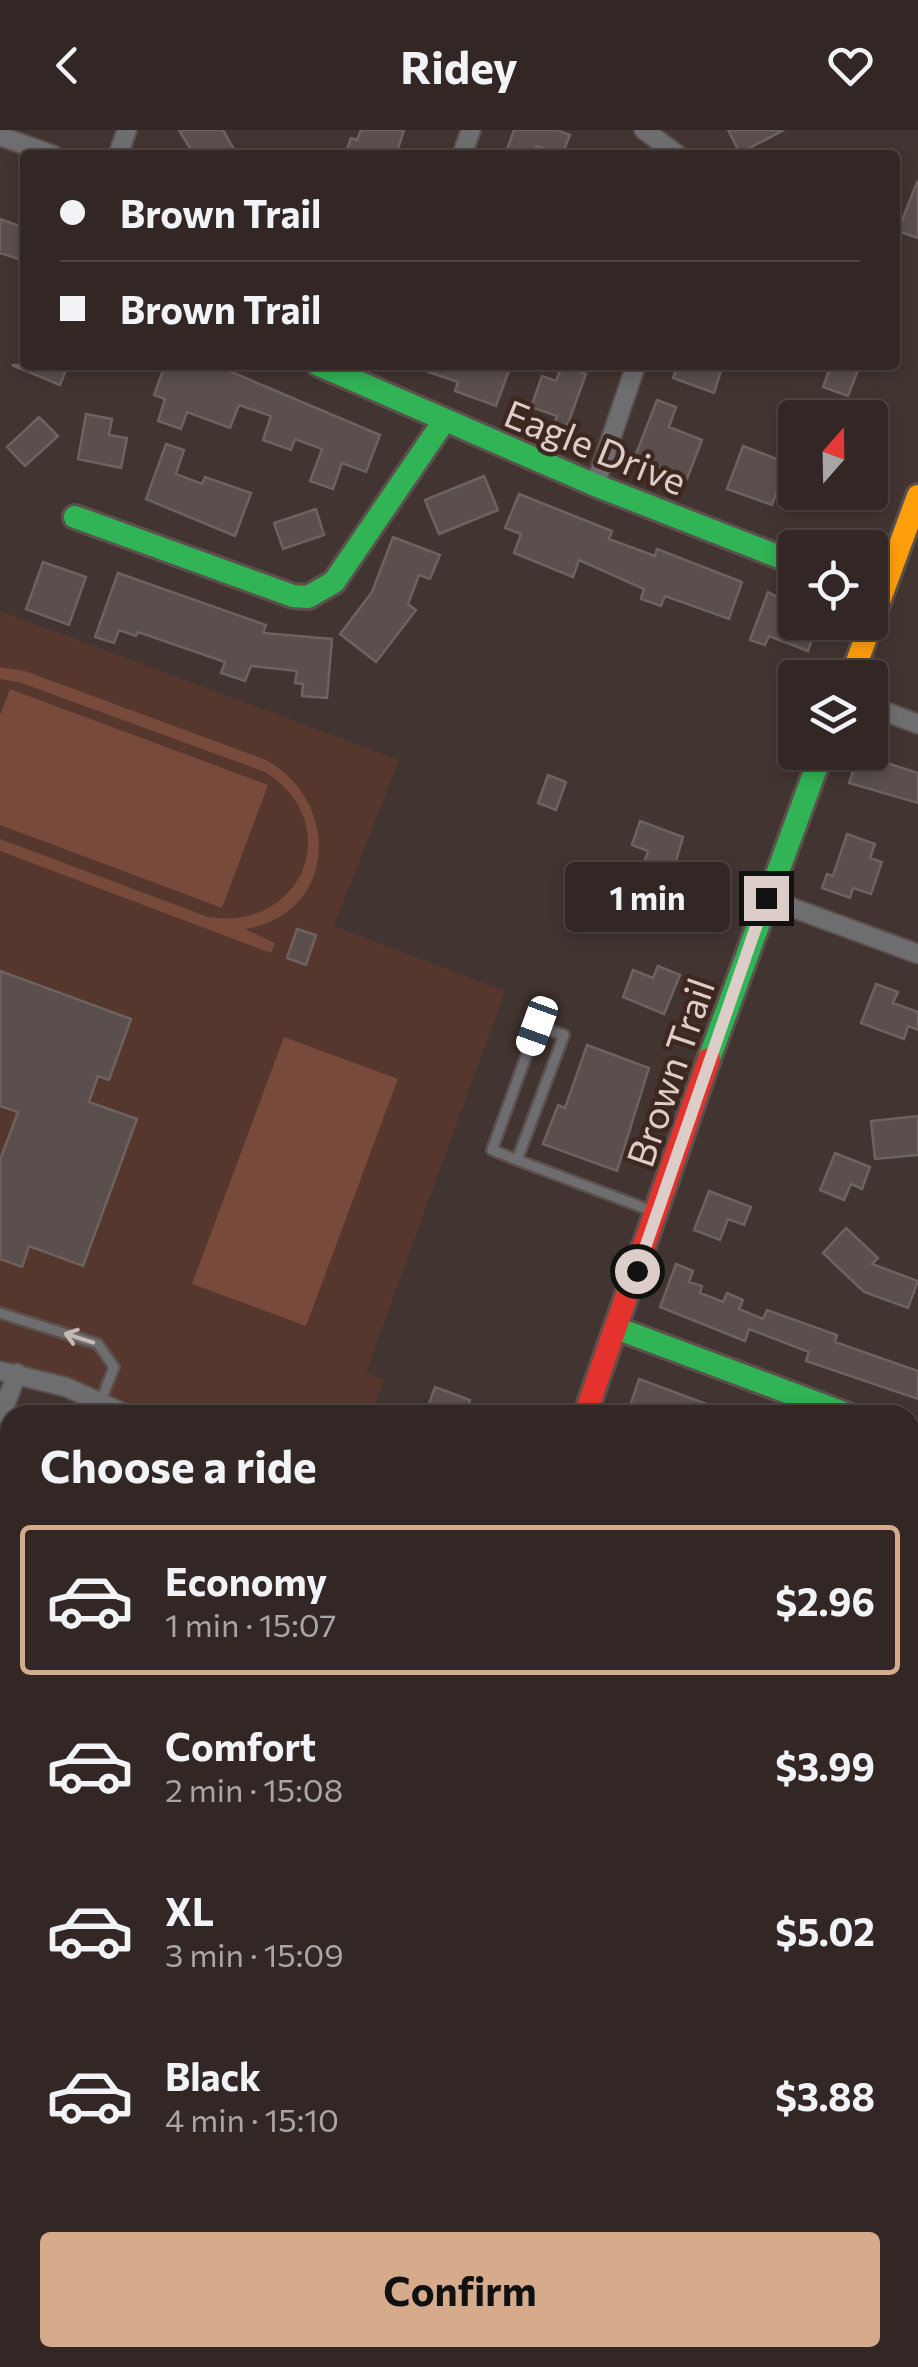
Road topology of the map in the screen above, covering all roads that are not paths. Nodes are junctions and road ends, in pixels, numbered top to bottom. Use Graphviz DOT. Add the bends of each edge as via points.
graph roads {
  1 [pos="644,130"];
  2 [pos="0,136"];
  3 [pos="39,150"];
  4 [pos="671,150"];
  5 [pos="330,370"];
  6 [pos="634,370"];
  7 [pos="444,422"];
  8 [pos="594,486"];
  9 [pos="918,496"];
  10 [pos="75,517"];
  11 [pos="778,556"];
  12 [pos="888,566"];
  13 [pos="888,713"];
  14 [pos="918,724"];
  15 [pos="815,770"];
  16 [pos="766,898"];
  17 [pos="918,954"];
  18 [pos="517,1160"];
  19 [pos="658,1214"];
  20 [pos="0,1313"];
  21 [pos="616,1328"];
  22 [pos="9,1372"];
  23 [pos="101,1401"];
  24 [pos="3,1405"];
  25 [pos="109,1405"];
  26 [pos="588,1405"];
  27 [pos="821,1405"];
  1 -- 4 [label="street"];
  2 -- 3 [label="street"];
  5 -- 7 [label="street, Eagle Drive"];
  6 -- 8 [label="street"];
  7 -- 8 [label="street, Eagle Drive"];
  7 -- 10 [label="street" via="334,582 308,597"];
  8 -- 11 [label="street, Eagle Drive"];
  9 -- 12 [label="street"];
  13 -- 14 [label="street"];
  15 -- 16 [label="street, Brown Trail"];
  16 -- 17 [label="street"];
  16 -- 19 [label="street, Brown Trail"];
  18 -- 18 [label="lane" via="564,1035 537,1026 492,1150"];
  18 -- 19 [label="lane"];
  19 -- 21 [label="street, Brown Trail"];
  23 -- 20 [label="lane, one-way" via="114,1366 98,1344"];
  21 -- 26 [label="street, Brown Trail"];
  21 -- 27 [label="street"];
  22 -- 23 [label="street"];
  22 -- 24 [label="street"];
  23 -- 25 [label="street"];
}
